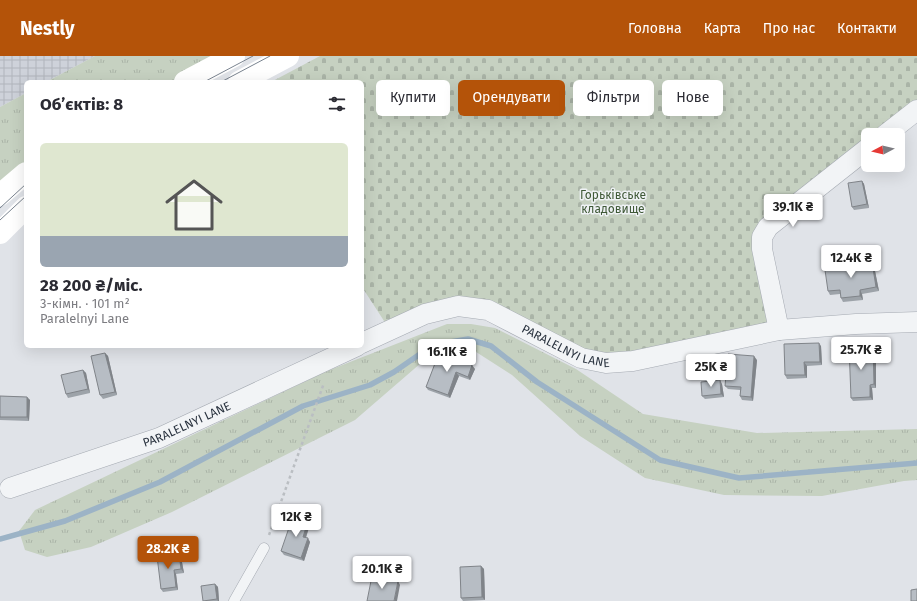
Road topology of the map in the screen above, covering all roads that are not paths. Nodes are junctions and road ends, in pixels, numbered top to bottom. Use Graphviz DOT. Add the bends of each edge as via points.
graph roads {
  1 [pos="234,56"];
  2 [pos="288,56"];
  3 [pos="189,80"];
  4 [pos="243,80"];
  5 [pos="917,110"];
  6 [pos="894,128"];
  7 [pos="861,154"];
  8 [pos="24,175"];
  9 [pos="0,196"];
  10 [pos="24,209"];
  11 [pos="0,233"];
  12 [pos="917,322"];
  13 [pos="779,330"];
  14 [pos="364,343"];
  15 [pos="353,348"];
  16 [pos="10,488"];
  17 [pos="264,548"];
  18 [pos="234,601"];
  1 -- 3 [label="main road"];
  2 -- 4 [label="main road"];
  5 -- 6 [label="street"];
  7 -- 13 [label="street" via="768,227 762,237 762,249"];
  8 -- 9 [label="main road"];
  10 -- 11 [label="main road"];
  12 -- 13 [label="street, PARALELNYI LANE"];
  13 -- 14 [label="street, PARALELNYI LANE" via="632,361 606,363 581,358 488,310 458,306 425,314"];
  15 -- 16 [label="street, PARALELNYI LANE" via="159,438"];
  17 -- 18 [label="lane"];
}
